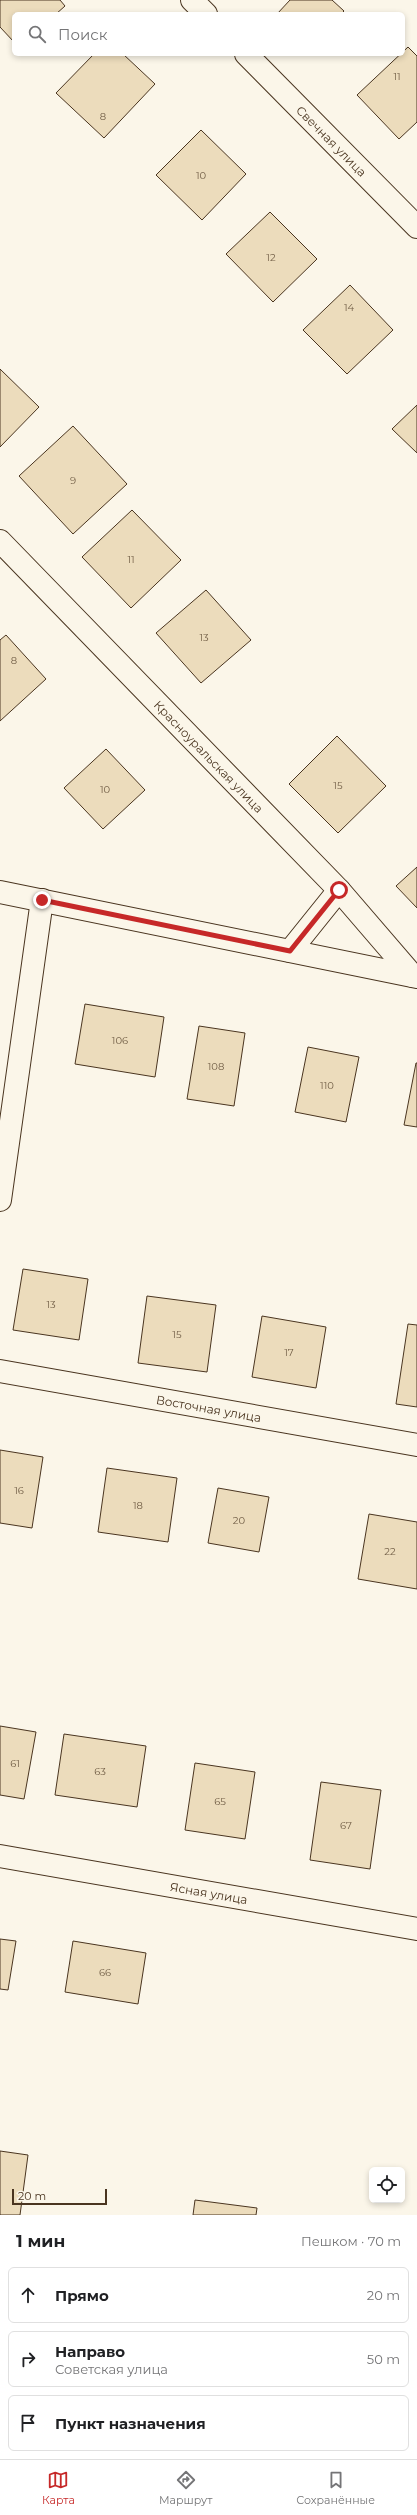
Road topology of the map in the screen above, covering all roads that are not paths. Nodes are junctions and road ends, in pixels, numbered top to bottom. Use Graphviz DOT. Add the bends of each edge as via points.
graph roads {
  1 [pos="192,0"];
  2 [pos="204,12"];
  3 [pos="248,56"];
  4 [pos="417,227"];
  5 [pos="0,541"];
  6 [pos="339,890"];
  7 [pos="0,892"];
  8 [pos="42,900"];
  9 [pos="290,951"];
  10 [pos="415,976"];
  11 [pos="0,1200"];
  12 [pos="0,1371"];
  13 [pos="417,1445"];
  14 [pos="0,1856"];
  15 [pos="417,1929"];
  1 -- 2 [label="street"];
  3 -- 4 [label="street, Свечная улица"];
  5 -- 6 [label="street, Красноуральская улица"];
  6 -- 9 [label="street"];
  6 -- 10 [label="street, Красноуральская улица"];
  7 -- 8 [label="street"];
  8 -- 9 [label="street"];
  8 -- 11 [label="street"];
  9 -- 10 [label="street"];
  12 -- 13 [label="street, Восточная улица"];
  14 -- 15 [label="street, Ясная улица"];
}
